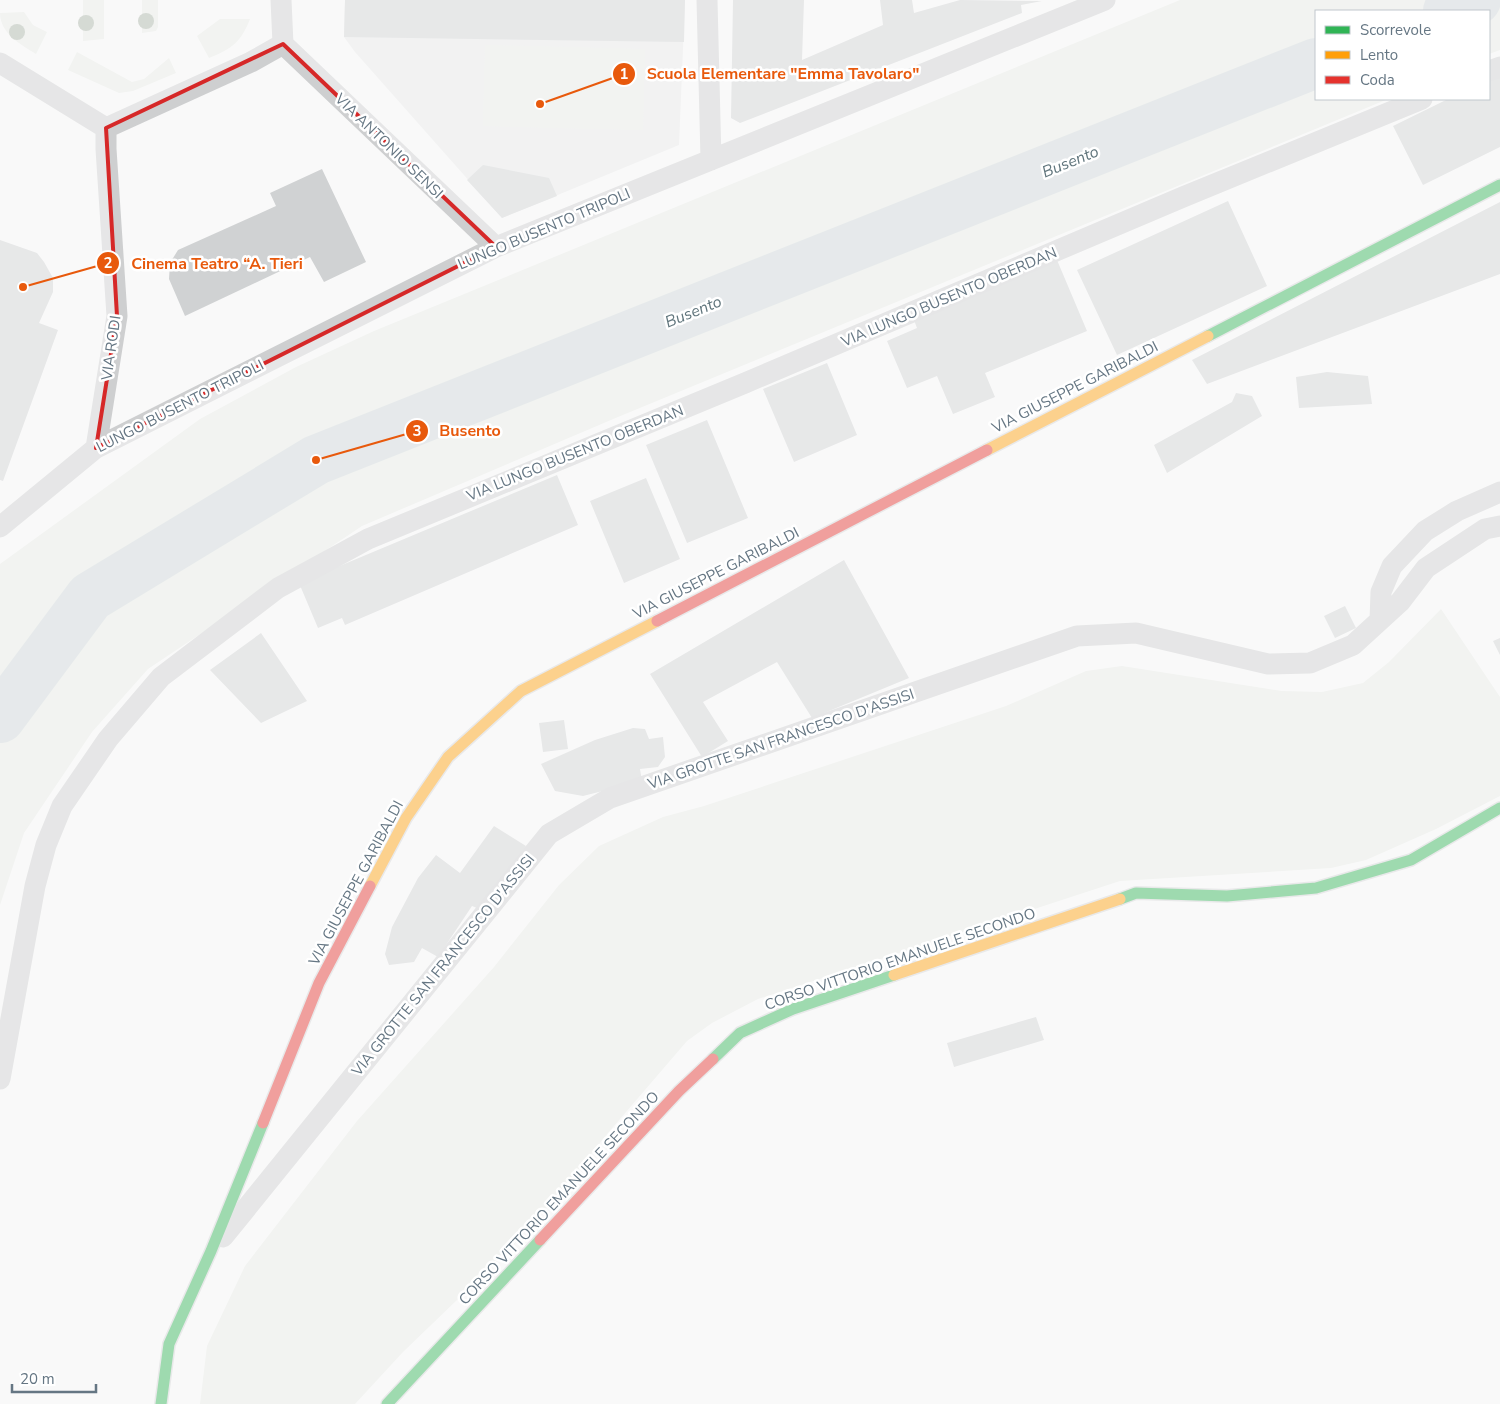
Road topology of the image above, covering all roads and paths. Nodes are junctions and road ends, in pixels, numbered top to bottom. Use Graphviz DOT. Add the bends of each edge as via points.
graph roads {
  1 [pos="281,0"];
  2 [pos="707,0"];
  3 [pos="1096,2"];
  4 [pos="283,44"];
  5 [pos="0,64"];
  6 [pos="1420,100"];
  7 [pos="106,128"];
  8 [pos="711,160"];
  9 [pos="1500,184"];
  10 [pos="496,247"];
  11 [pos="96,448"];
  12 [pos="1500,492"];
  13 [pos="1500,526"];
  14 [pos="0,527"];
  15 [pos="1380,620"];
  16 [pos="1500,808"];
  17 [pos="0,1079"];
  18 [pos="211,1251"];
  19 [pos="161,1404"];
  20 [pos="387,1404"];
  1 -- 4 [label="street"];
  2 -- 8 [label="street"];
  3 -- 8 [label="street, LUNGO BUSENTO TRIPOLI"];
  4 -- 7 [label="street" via="251,62"];
  4 -- 10 [label="street, VIA ANTONIO SENSI"];
  5 -- 7 [label="street"];
  6 -- 17 [label="street, VIA LUNGO BUSENTO OBERDAN" via="368,539 278,588 161,677 108,739 62,806 46,845 35,886"];
  7 -- 11 [label="street, VIA RODI" via="117,316"];
  8 -- 10 [label="street, LUNGO BUSENTO TRIPOLI"];
  9 -- 18 [label="street, VIA GIUSEPPE GARIBALDI" via="521,691 448,756 406,818 319,983"];
  10 -- 11 [label="street, LUNGO BUSENTO TRIPOLI"];
  11 -- 14 [label="street, LUNGO BUSENTO TRIPOLI"];
  12 -- 15 [label="street" via="1457,511 1425,532 1392,566 1381,592"];
  13 -- 15 [label="street, VIA GROTTE SAN FRANCESCO D'ASSISI" via="1485,529 1426,568 1400,602"];
  15 -- 18 [label="street, VIA GROTTE SAN FRANCESCO D'ASSISI" via="1353,645 1310,663 1268,664 1136,633 1077,636 610,798 549,834"];
  16 -- 20 [label="street, CORSO VITTORIO EMANUELE SECONDO" via="1411,860 1316,888 1227,896 1136,893 793,1009 740,1034 679,1091"];
  18 -- 19 [label="street, VIA GIUSEPPE GARIBALDI" via="169,1344"];
}
